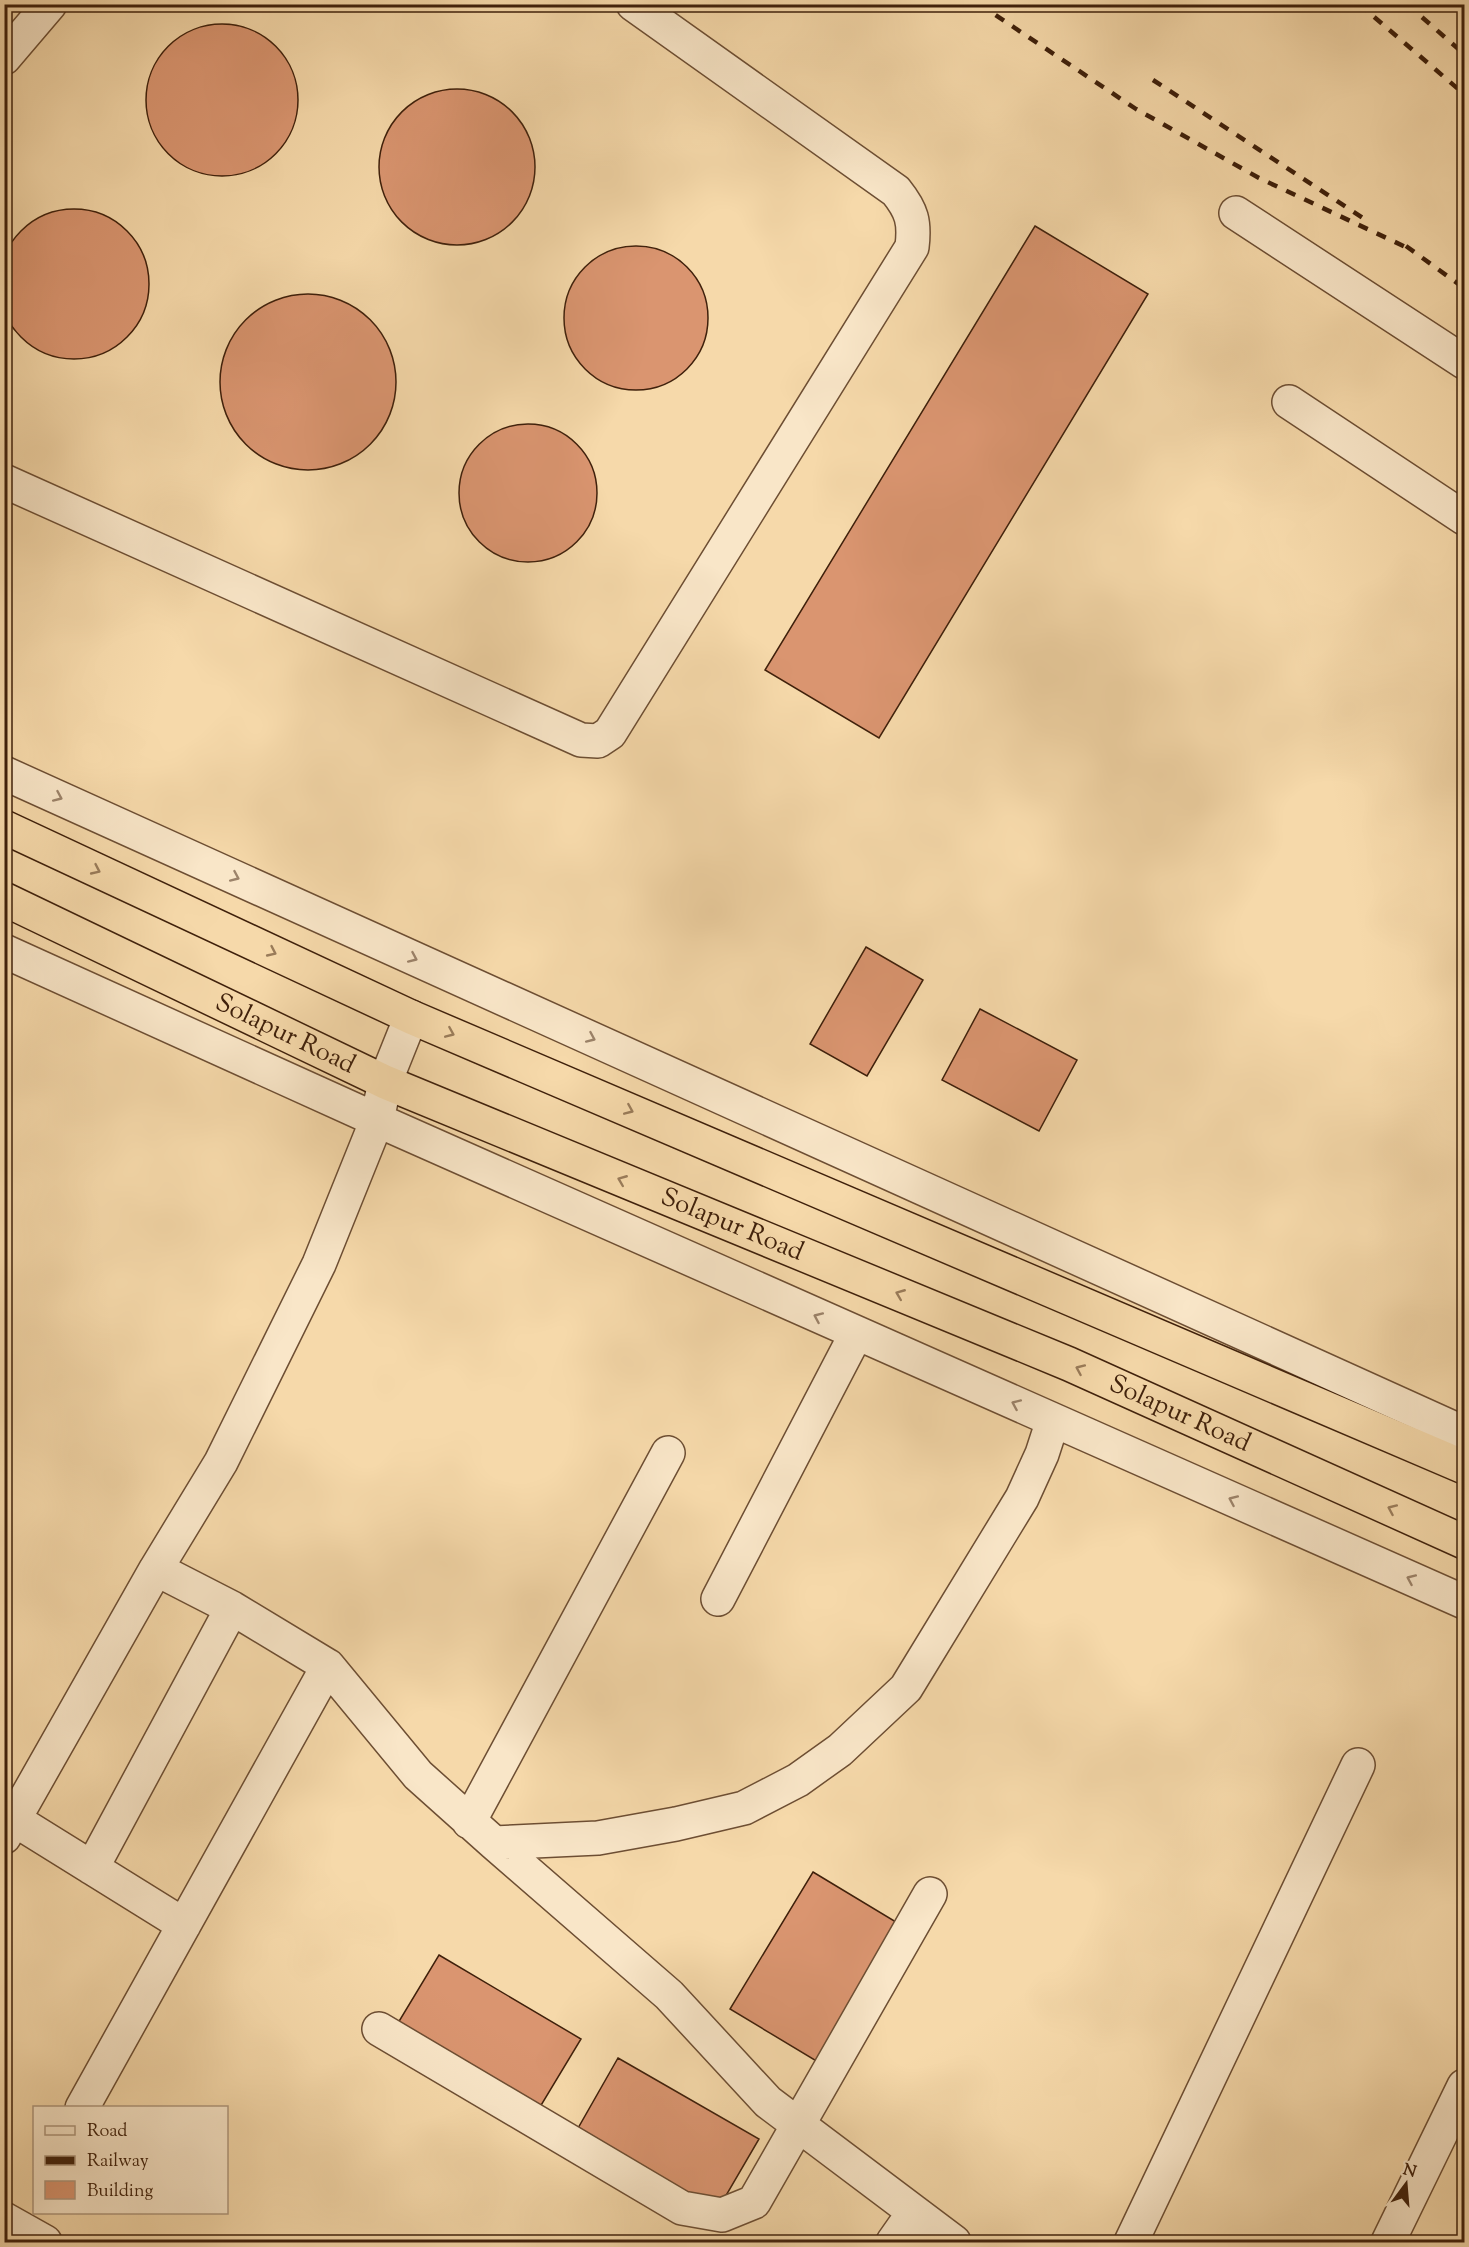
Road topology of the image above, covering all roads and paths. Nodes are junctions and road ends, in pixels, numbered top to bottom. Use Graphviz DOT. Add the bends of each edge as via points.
graph roads {
  1 [pos="50,4"];
  2 [pos="633,4"];
  3 [pos="4,58"];
  4 [pos="1236,213"];
  5 [pos="1464,362"];
  6 [pos="1289,402"];
  7 [pos="4,481"];
  8 [pos="1464,518"];
  9 [pos="4,773"];
  10 [pos="4,827"];
  11 [pos="4,899"];
  12 [pos="4,951"];
  13 [pos="411,1017"];
  14 [pos="386,1082"];
  15 [pos="377,1120"];
  16 [pos="856,1334"];
  17 [pos="1053,1420"];
  18 [pos="1464,1433"];
  19 [pos="668,1453"];
  20 [pos="1464,1467"];
  21 [pos="1464,1542"];
  22 [pos="156,1569"];
  23 [pos="718,1599"];
  24 [pos="1464,1602"];
  25 [pos="232,1608"];
  26 [pos="328,1666"];
  27 [pos="1358,1765"];
  28 [pos="469,1822"];
  29 [pos="10,1829"];
  30 [pos="494,1844"];
  31 [pos="92,1868"];
  32 [pos="930,1894"];
  33 [pos="184,1925"];
  34 [pos="379,2029"];
  35 [pos="1464,2086"];
  36 [pos="83,2106"];
  37 [pos="798,2126"];
  38 [pos="914,2212"];
  39 [pos="4,2219"];
  40 [pos="45,2242"];
  41 [pos="893,2242"];
  42 [pos="953,2242"];
  43 [pos="1131,2242"];
  44 [pos="1388,2242"];
  1 -- 3 [label="street"];
  2 -- 7 [label="street" via="896,191 908,206 915,228 912,248 610,733 598,741 581,740"];
  4 -- 5 [label="street"];
  6 -- 8 [label="street"];
  9 -- 18 [label="street, one-way"];
  10 -- 13 [label="highway, one-way"];
  11 -- 14 [label="highway, Solapur Road"];
  12 -- 15 [label="street"];
  13 -- 14 [label="street"];
  13 -- 20 [label="highway, one-way"];
  14 -- 15 [label="street"];
  21 -- 14 [label="highway, Solapur Road, one-way" via="1069,1364"];
  16 -- 15 [label="street, one-way"];
  15 -- 22 [label="street" via="319,1264 221,1462"];
  17 -- 16 [label="street, one-way"];
  16 -- 23 [label="street"];
  24 -- 17 [label="street, one-way"];
  17 -- 30 [label="street" via="1022,1498 906,1688 840,1750 798,1780 744,1808 598,1838"];
  19 -- 28 [label="street"];
  22 -- 25 [label="street"];
  22 -- 29 [label="street"];
  25 -- 26 [label="street"];
  25 -- 31 [label="street"];
  26 -- 28 [label="street" via="418,1775"];
  26 -- 33 [label="street"];
  27 -- 43 [label="street"];
  28 -- 30 [label="street"];
  29 -- 31 [label="street"];
  30 -- 37 [label="street" via="669,1995 768,2102"];
  31 -- 33 [label="street"];
  32 -- 37 [label="street"];
  33 -- 36 [label="street"];
  34 -- 37 [label="street" via="682,2208 722,2215 754,2202"];
  35 -- 44 [label="street"];
  37 -- 38 [label="street"];
  38 -- 41 [label="street"];
  38 -- 42 [label="street"];
  39 -- 40 [label="street"];
}
